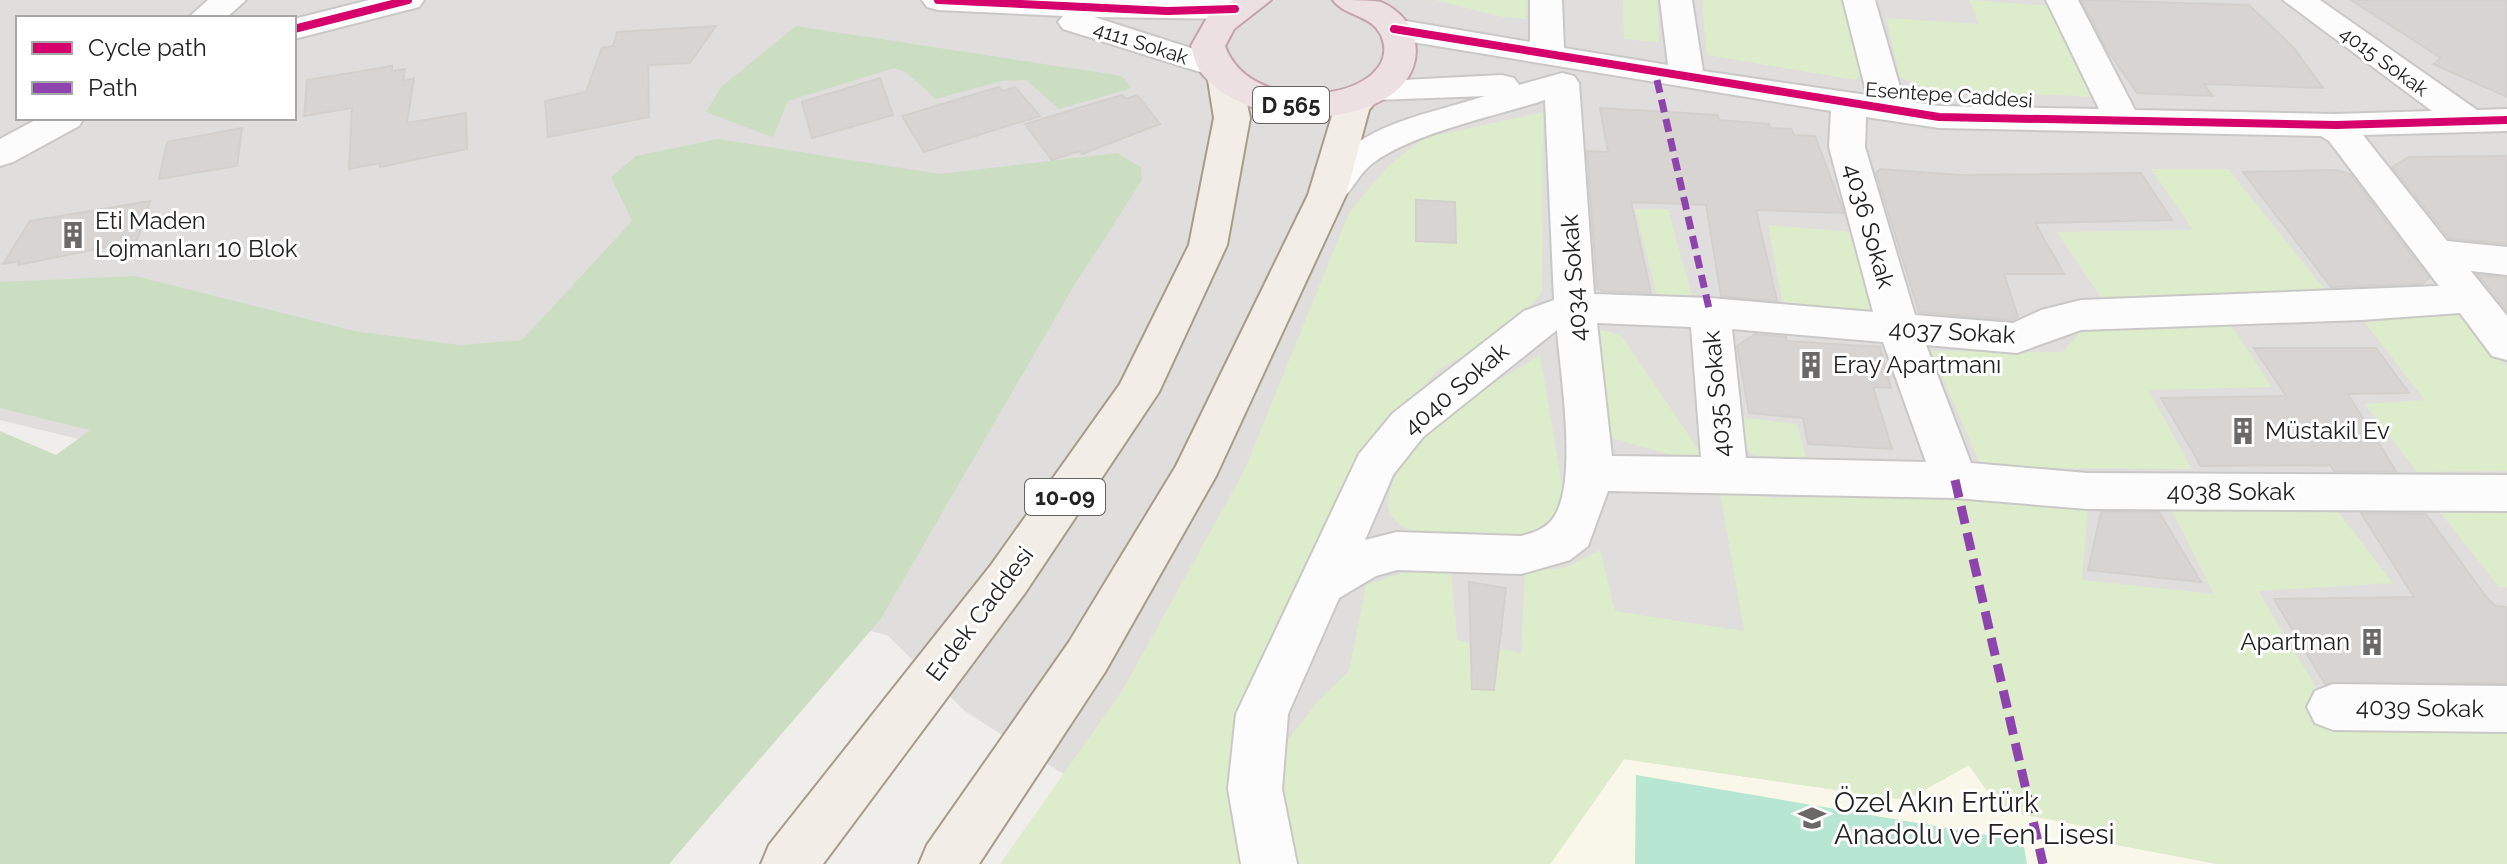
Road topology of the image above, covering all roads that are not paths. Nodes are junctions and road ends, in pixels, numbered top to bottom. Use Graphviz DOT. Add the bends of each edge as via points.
graph roads {
  1 [pos="230,0"];
  2 [pos="408,0"];
  3 [pos="938,0"];
  4 [pos="1546,0"];
  5 [pos="1676,0"];
  6 [pos="1859,0"];
  7 [pos="2062,0"];
  8 [pos="2299,0"];
  9 [pos="1245,4"];
  10 [pos="1023,6"];
  11 [pos="1374,10"];
  12 [pos="207,16"];
  13 [pos="296,28"];
  14 [pos="1554,69"];
  15 [pos="1219,73"];
  16 [pos="1687,79"];
  17 [pos="1369,93"];
  18 [pos="1849,105"];
  19 [pos="1889,111"];
  20 [pos="62,120"];
  21 [pos="2507,120"];
  22 [pos="2123,121"];
  23 [pos="2469,121"];
  24 [pos="2339,128"];
  25 [pos="0,154"];
  26 [pos="1327,195"];
  27 [pos="2433,253"];
  28 [pos="2507,261"];
  29 [pos="2468,298"];
  30 [pos="1575,308"];
  31 [pos="1710,313"];
  32 [pos="1899,330"];
  33 [pos="2507,345"];
  34 [pos="1591,473"];
  35 [pos="1725,475"];
  36 [pos="1955,480"];
  37 [pos="2507,493"];
  38 [pos="1324,583"];
  39 [pos="2333,707"];
  40 [pos="2507,709"];
  41 [pos="789,864"];
  42 [pos="947,864"];
  43 [pos="1269,864"];
  1 -- 12 [label="street"];
  2 -- 13 [label="street"];
  3 -- 10 [label="street, 4111 Sokak"];
  4 -- 14 [label="street, 4034 Sokak"];
  5 -- 16 [label="street"];
  6 -- 19 [label="street"];
  7 -- 22 [label="street"];
  8 -- 23 [label="street, 4015 Sokak"];
  9 -- 10 [label="street, 4111 Sokak"];
  9 -- 15 [label="highway" via="1220,21 1211,35 1208,50"];
  10 -- 15 [label="street, 4111 Sokak"];
  11 -- 14 [label="street, Esentepe Caddesi"];
  11 -- 17 [label="highway, Esentepe Caddesi" via="1400,42 1398,67"];
  14 -- 16 [label="street, Esentepe Caddesi"];
  14 -- 17 [label="street, Esentepe Caddesi"];
  14 -- 26 [label="street" via="1382,141 1357,157"];
  14 -- 30 [label="street, 4034 Sokak"];
  15 -- 17 [label="highway, Esentepe Caddesi / D 565" via="1242,92 1288,105 1339,103"];
  15 -- 41 [label="main road, Erdek Caddesi / 10-09" via="1232,118 1208,245 1138,392 1008,579"];
  16 -- 18 [label="street, Esentepe Caddesi"];
  17 -- 26 [label="main road" via="1352,109"];
  18 -- 19 [label="street, Esentepe Caddesi"];
  18 -- 32 [label="street, 4036 Sokak" via="1847,147"];
  19 -- 22 [label="street, Esentepe Caddesi"];
  20 -- 25 [label="street"];
  21 -- 23 [label="street, Esentepe Caddesi"];
  22 -- 24 [label="street, Esentepe Caddesi"];
  23 -- 24 [label="street, Esentepe Caddesi"];
  24 -- 27 [label="street"];
  26 -- 42 [label="main road" via="1193,476 1087,657"];
  27 -- 28 [label="street"];
  27 -- 29 [label="street"];
  29 -- 32 [label="street, 4037 Sokak" via="2081,315 2055,320 2017,338"];
  29 -- 33 [label="street"];
  30 -- 31 [label="street, 4037 Sokak"];
  30 -- 34 [label="street, 4034 Sokak"];
  30 -- 38 [label="street, 4040 Sokak" via="1539,321 1408,425 1375,466"];
  31 -- 32 [label="street, 4037 Sokak"];
  31 -- 35 [label="street, 4035 Sokak"];
  32 -- 36 [label="street, 4036 Sokak"];
  34 -- 35 [label="street, 4038 Sokak"];
  34 -- 38 [label="street" via="1571,533 1553,546 1521,555 1397,551 1363,560"];
  35 -- 36 [label="street, 4038 Sokak"];
  36 -- 37 [label="street, 4038 Sokak" via="2087,491"];
  38 -- 43 [label="street, 4040 Sokak" via="1262,714 1255,789"];
  39 -- 40 [label="street, 4039 Sokak"];
}
